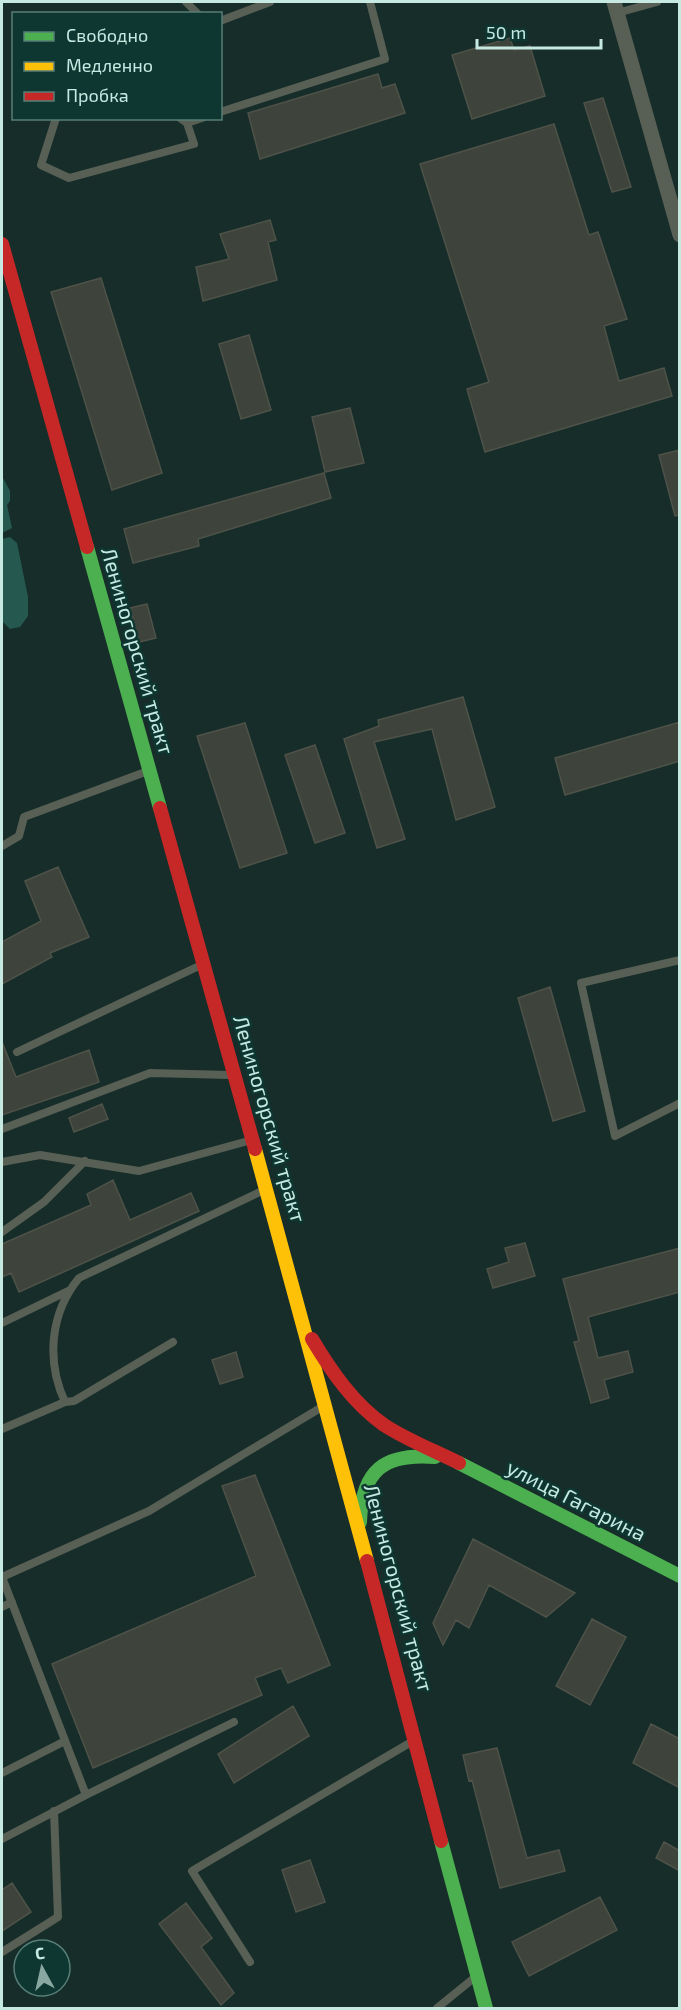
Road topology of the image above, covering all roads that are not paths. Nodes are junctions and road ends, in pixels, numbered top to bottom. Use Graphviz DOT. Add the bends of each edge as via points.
graph roads {
  1 [pos="270,2"];
  2 [pos="370,2"];
  3 [pos="657,2"];
  4 [pos="615,7"];
  5 [pos="222,20"];
  6 [pos="222,111"];
  7 [pos="55,120"];
  8 [pos="184,121"];
  9 [pos="680,235"];
  10 [pos="3,255"];
  11 [pos="149,770"];
  12 [pos="2,846"];
  13 [pos="680,960"];
  14 [pos="203,964"];
  15 [pos="18,1052"];
  16 [pos="234,1075"];
  17 [pos="680,1103"];
  18 [pos="2,1129"];
  19 [pos="253,1139"];
  20 [pos="85,1161"];
  21 [pos="2,1162"];
  22 [pos="267,1189"];
  23 [pos="2,1232"];
  24 [pos="68,1291"];
  25 [pos="302,1317"];
  26 [pos="2,1323"];
  27 [pos="173,1342"];
  28 [pos="65,1402"];
  29 [pos="326,1405"];
  30 [pos="2,1429"];
  31 [pos="454,1462"];
  32 [pos="360,1529"];
  33 [pos="680,1576"];
  34 [pos="12,1602"];
  35 [pos="2,1607"];
  36 [pos="234,1722"];
  37 [pos="417,1738"];
  38 [pos="65,1741"];
  39 [pos="2,1773"];
  40 [pos="86,1795"];
  41 [pos="54,1811"];
  42 [pos="2,1839"];
  43 [pos="2,1952"];
  44 [pos="250,1962"];
  45 [pos="477,1976"];
  46 [pos="437,2008"];
  47 [pos="486,2008"];
  1 -- 5 [label="lane"];
  2 -- 6 [label="lane" via="385,59"];
  3 -- 4 [label="lane"];
  4 -- 9 [label="street"];
  7 -- 8 [label="lane" via="41,165 69,177 194,144"];
  10 -- 11 [label="main road, Лениногорский тракт"];
  11 -- 12 [label="lane" via="24,817 19,836"];
  11 -- 14 [label="main road, Лениногорский тракт"];
  13 -- 17 [label="lane" via="581,983 615,1136"];
  14 -- 15 [label="lane"];
  14 -- 16 [label="main road, Лениногорский тракт"];
  16 -- 18 [label="lane" via="150,1073"];
  16 -- 19 [label="main road, Лениногорский тракт"];
  19 -- 20 [label="lane" via="139,1171"];
  19 -- 22 [label="main road, Лениногорский тракт"];
  20 -- 21 [label="lane" via="40,1155"];
  20 -- 23 [label="lane" via="44,1202"];
  22 -- 24 [label="lane" via="79,1278"];
  22 -- 25 [label="main road, Лениногорский тракт"];
  24 -- 26 [label="lane"];
  24 -- 28 [label="lane" via="55,1322 53,1361"];
  25 -- 29 [label="main road, Лениногорский тракт"];
  25 -- 31 [label="main road, улица Гагарина" via="331,1371 362,1408 398,1434"];
  27 -- 28 [label="lane" via="74,1401"];
  28 -- 30 [label="lane"];
  29 -- 32 [label="main road, Лениногорский тракт"];
  29 -- 34 [label="lane" via="149,1511 2,1577"];
  31 -- 32 [label="main road, улица Гагарина" via="412,1456 379,1468 360,1496"];
  31 -- 33 [label="main road, улица Гагарина"];
  32 -- 37 [label="main road, Лениногорский тракт"];
  34 -- 35 [label="lane"];
  34 -- 38 [label="lane"];
  36 -- 40 [label="lane"];
  37 -- 44 [label="lane" via="192,1871"];
  37 -- 45 [label="main road, Лениногорский тракт"];
  38 -- 39 [label="lane"];
  38 -- 40 [label="lane"];
  40 -- 41 [label="lane"];
  41 -- 42 [label="lane"];
  41 -- 43 [label="lane" via="58,1917"];
  45 -- 46 [label="lane"];
  45 -- 47 [label="main road, Лениногорский тракт"];
}
